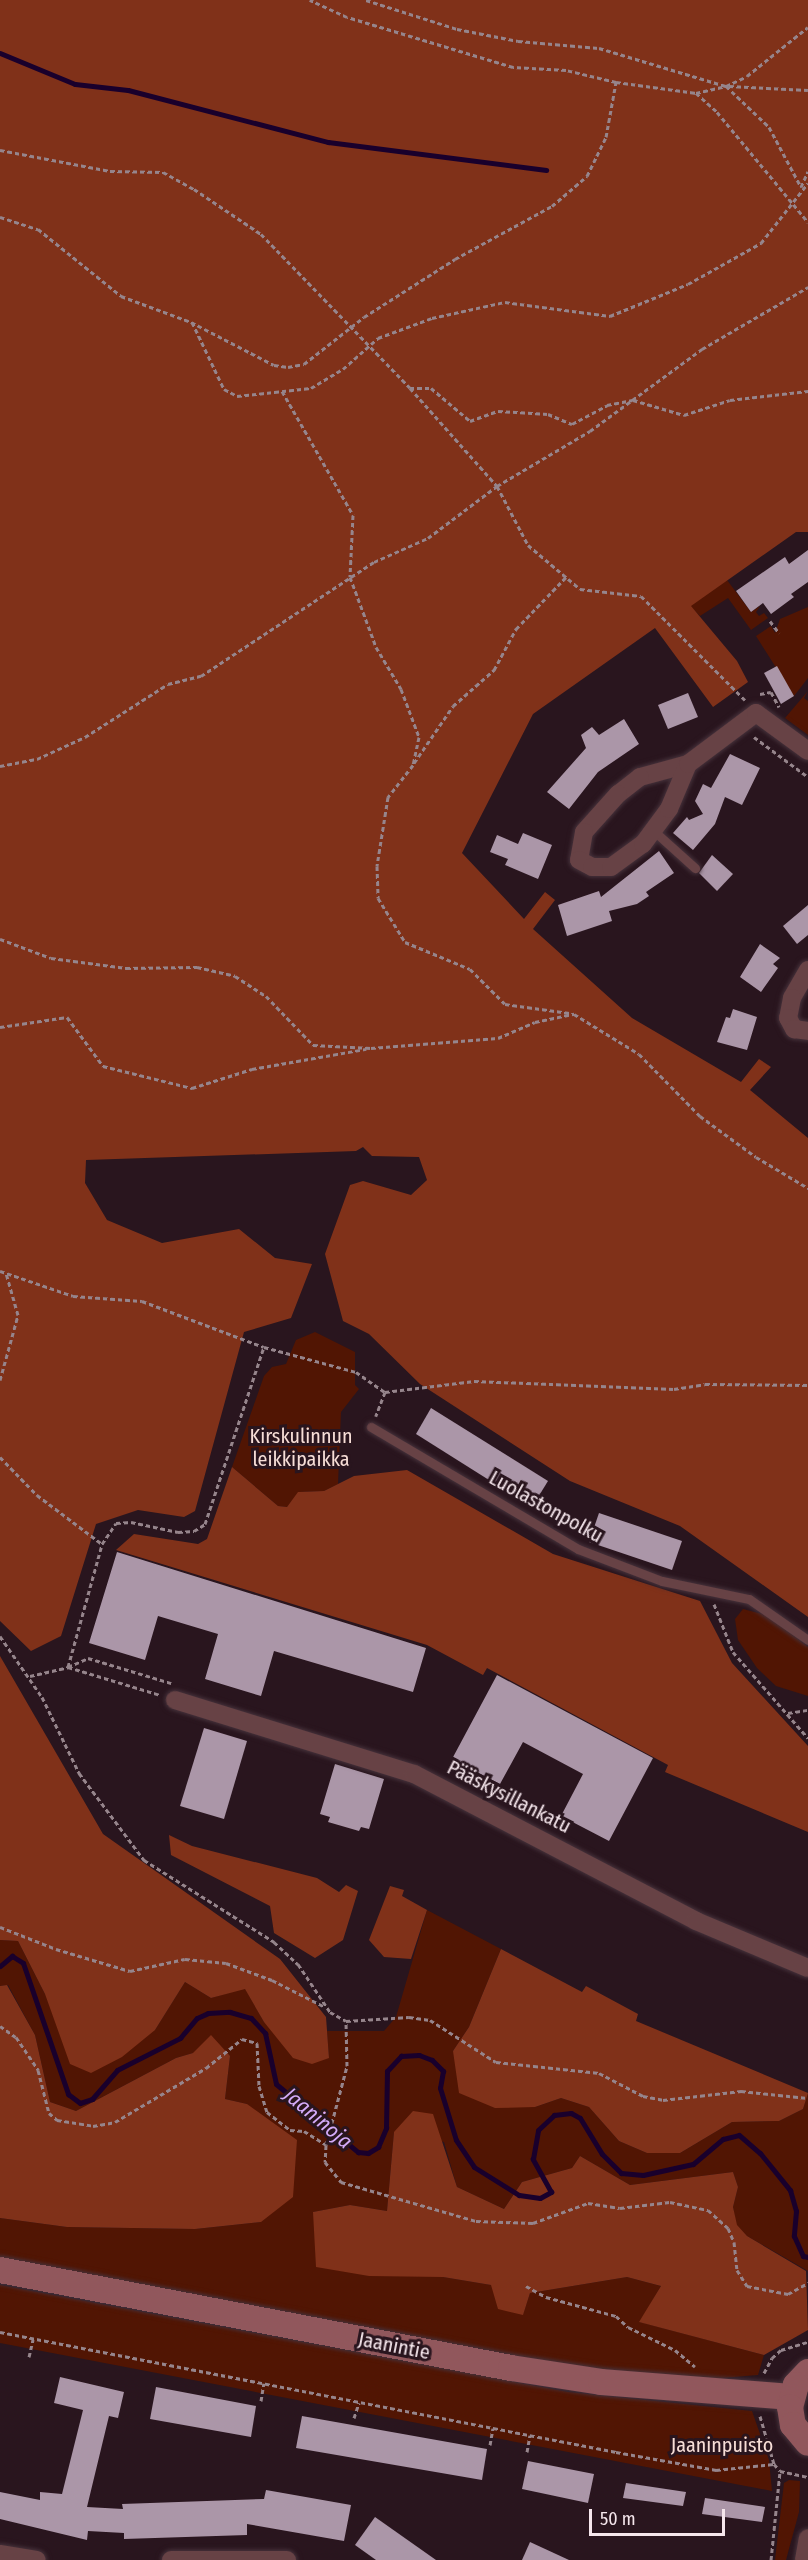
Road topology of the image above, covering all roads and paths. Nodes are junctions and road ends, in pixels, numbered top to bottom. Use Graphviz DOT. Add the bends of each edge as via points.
graph roads {
  1 [pos="310,0"];
  2 [pos="366,0"];
  3 [pos="808,27"];
  4 [pos="616,82"];
  5 [pos="726,86"];
  6 [pos="808,90"];
  7 [pos="696,93"];
  8 [pos="0,150"];
  9 [pos="808,171"];
  10 [pos="801,187"];
  11 [pos="792,203"];
  12 [pos="0,217"];
  13 [pos="808,222"];
  14 [pos="808,287"];
  15 [pos="191,322"];
  16 [pos="348,328"];
  17 [pos="369,346"];
  18 [pos="410,388"];
  19 [pos="282,391"];
  20 [pos="808,391"];
  21 [pos="633,400"];
  22 [pos="497,486"];
  23 [pos="350,577"];
  24 [pos="566,577"];
  25 [pos="770,621"];
  26 [pos="779,633"];
  27 [pos="760,694"];
  28 [pos="756,713"];
  29 [pos="783,714"];
  30 [pos="736,724"];
  31 [pos="808,751"];
  32 [pos="688,764"];
  33 [pos="413,765"];
  34 [pos="0,766"];
  35 [pos="808,777"];
  36 [pos="655,832"];
  37 [pos="695,868"];
  38 [pos="0,939"];
  39 [pos="808,970"];
  40 [pos="574,1014"];
  41 [pos="0,1027"];
  42 [pos="808,1031"];
  43 [pos="371,1048"];
  44 [pos="808,1188"];
  45 [pos="0,1271"];
  46 [pos="6,1273"];
  47 [pos="264,1347"];
  48 [pos="0,1380"];
  49 [pos="808,1384"];
  50 [pos="385,1392"];
  51 [pos="371,1427"];
  52 [pos="0,1457"];
  53 [pos="102,1544"];
  54 [pos="708,1588"];
  55 [pos="0,1636"];
  56 [pos="808,1640"];
  57 [pos="68,1666"];
  58 [pos="30,1676"];
  59 [pos="175,1700"];
  60 [pos="808,1710"];
  61 [pos="788,1713"];
  62 [pos="808,1738"];
  63 [pos="0,1927"];
  64 [pos="808,1968"];
  65 [pos="327,2008"];
  66 [pos="346,2021"];
  67 [pos="0,2025"];
  68 [pos="808,2097"];
  69 [pos="326,2145"];
  70 [pos="0,2270"];
  71 [pos="808,2283"];
  72 [pos="526,2286"];
  73 [pos="0,2332"];
  74 [pos="33,2338"];
  75 [pos="808,2342"];
  76 [pos="29,2357"];
  77 [pos="700,2371"];
  78 [pos="808,2372"];
  79 [pos="764,2376"];
  80 [pos="264,2384"];
  81 [pos="791,2397"];
  82 [pos="261,2401"];
  83 [pos="360,2402"];
  84 [pos="760,2412"];
  85 [pos="354,2418"];
  86 [pos="493,2428"];
  87 [pos="530,2435"];
  88 [pos="808,2443"];
  89 [pos="490,2445"];
  90 [pos="527,2452"];
  91 [pos="774,2464"];
  92 [pos="780,2471"];
  93 [pos="808,2477"];
  94 [pos="808,2538"];
  95 [pos="0,2554"];
  96 [pos="37,2560"];
  97 [pos="171,2560"];
  98 [pos="287,2560"];
  99 [pos="771,2560"];
  100 [pos="804,2560"];
  1 -- 4 [label="path" via="347,17 513,67 566,69"];
  2 -- 5 [label="path" via="457,29 518,41 599,48"];
  3 -- 5 [label="path" via="747,76"];
  4 -- 7 [label="path"];
  4 -- 16 [label="path" via="606,137 587,176 570,192"];
  5 -- 6 [label="path"];
  5 -- 7 [label="path"];
  5 -- 10 [label="path" via="770,127"];
  7 -- 11 [label="path" via="717,112"];
  8 -- 16 [label="path" via="99,169 163,172 261,234"];
  9 -- 10 [label="path"];
  10 -- 11 [label="path" via="808,183"];
  11 -- 13 [label="path"];
  11 -- 17 [label="path" via="761,243 688,284 610,316 505,302 432,318 378,338"];
  12 -- 15 [label="path" via="38,229 121,296"];
  14 -- 21 [label="path" via="702,349"];
  15 -- 16 [label="path" via="274,365 288,367 304,364"];
  15 -- 19 [label="path" via="224,389 237,396"];
  16 -- 17 [label="path"];
  17 -- 18 [label="path"];
  17 -- 19 [label="path" via="343,369 311,388"];
  18 -- 21 [label="path" via="431,388 470,421 498,411 548,414 572,424 607,405"];
  18 -- 22 [label="path"];
  19 -- 23 [label="path" via="354,515"];
  20 -- 21 [label="path" via="730,400 684,415"];
  21 -- 22 [label="path" via="591,431"];
  22 -- 23 [label="path" via="428,538"];
  22 -- 24 [label="path" via="528,545"];
  23 -- 33 [label="path" via="376,647 401,689 419,737"];
  23 -- 34 [label="path" via="201,676 168,684 85,737 37,759"];
  24 -- 28 [label="path" via="580,589 641,596 719,670"];
  24 -- 33 [label="path" via="516,629 494,670 453,706"];
  25 -- 26 [label="path"];
  27 -- 29 [label="path" via="771,692"];
  28 -- 30 [label="street"];
  28 -- 31 [label="street"];
  30 -- 32 [label="street"];
  30 -- 35 [label="path"];
  32 -- 36 [label="street"];
  32 -- 36 [label="street" via="640,777 618,794 584,832 579,860 592,867 611,867"];
  33 -- 40 [label="path" via="388,797 377,866 378,898 405,942 470,969 505,1004"];
  36 -- 37 [label="lane"];
  38 -- 43 [label="path" via="51,958 126,968 197,967 235,976 266,996 314,1045"];
  39 -- 42 [label="street" via="792,998 788,1018 795,1029"];
  40 -- 43 [label="path" via="535,1022 498,1038"];
  40 -- 44 [label="path" via="639,1054 700,1116 756,1157"];
  41 -- 43 [label="path" via="68,1017 103,1066 192,1088 252,1069 332,1058"];
  45 -- 46 [label="path"];
  46 -- 47 [label="path" via="73,1296 142,1301"];
  46 -- 48 [label="path" via="18,1315"];
  47 -- 50 [label="path" via="356,1372"];
  47 -- 53 [label="path" via="204,1524 194,1531 178,1532 131,1522 116,1523"];
  49 -- 50 [label="path" via="705,1384 674,1389 474,1381"];
  50 -- 51 [label="path"];
  51 -- 54 [label="lane, Luolastonpolku" via="578,1550 662,1581"];
  52 -- 53 [label="path" via="37,1495"];
  53 -- 57 [label="path"];
  54 -- 56 [label="lane, Luolastonpolku" via="750,1599"];
  54 -- 61 [label="path" via="733,1652"];
  55 -- 58 [label="path"];
  57 -- 58 [label="path"];
  57 -- 59 [label="path"];
  58 -- 65 [label="path" via="78,1773 144,1860 274,1942 298,1964"];
  59 -- 64 [label="street, Pääskysillankatu" via="414,1774 696,1921"];
  60 -- 61 [label="path"];
  61 -- 62 [label="path"];
  63 -- 65 [label="path" via="130,1971 185,1959 226,1963 272,1980"];
  65 -- 66 [label="path"];
  66 -- 68 [label="path" via="409,2017 430,2020 496,2062 599,2073 643,2096 663,2100 741,2091"];
  66 -- 69 [label="path" via="347,2066"];
  67 -- 69 [label="path" via="16,2037 38,2070 48,2113 57,2120 93,2126 115,2122 207,2068 242,2039 257,2043 259,2086 267,2112 290,2130 304,2131"];
  69 -- 71 [label="path" via="325,2162 341,2182 476,2221 533,2223 588,2203 620,2208 670,2202 708,2210 728,2228 735,2242 737,2270 747,2286 788,2294"];
  70 -- 81 [label="main road, Jaanintie" via="511,2368 601,2382"];
  72 -- 77 [label="path" via="546,2297 616,2316 628,2327 675,2350"];
  73 -- 74 [label="path"];
  74 -- 76 [label="path"];
  74 -- 80 [label="path"];
  75 -- 79 [label="path" via="781,2350 772,2358"];
  78 -- 81 [label="main road"];
  80 -- 82 [label="path"];
  80 -- 83 [label="path"];
  81 -- 88 [label="main road" via="793,2425"];
  83 -- 85 [label="path"];
  83 -- 86 [label="path"];
  84 -- 91 [label="path"];
  86 -- 87 [label="path"];
  86 -- 89 [label="path"];
  87 -- 90 [label="path"];
  87 -- 91 [label="path" via="716,2470"];
  91 -- 92 [label="path"];
  92 -- 93 [label="path"];
  92 -- 99 [label="path"];
  94 -- 100 [label="street"];
  95 -- 96 [label="street"];
  97 -- 98 [label="street"];
}
